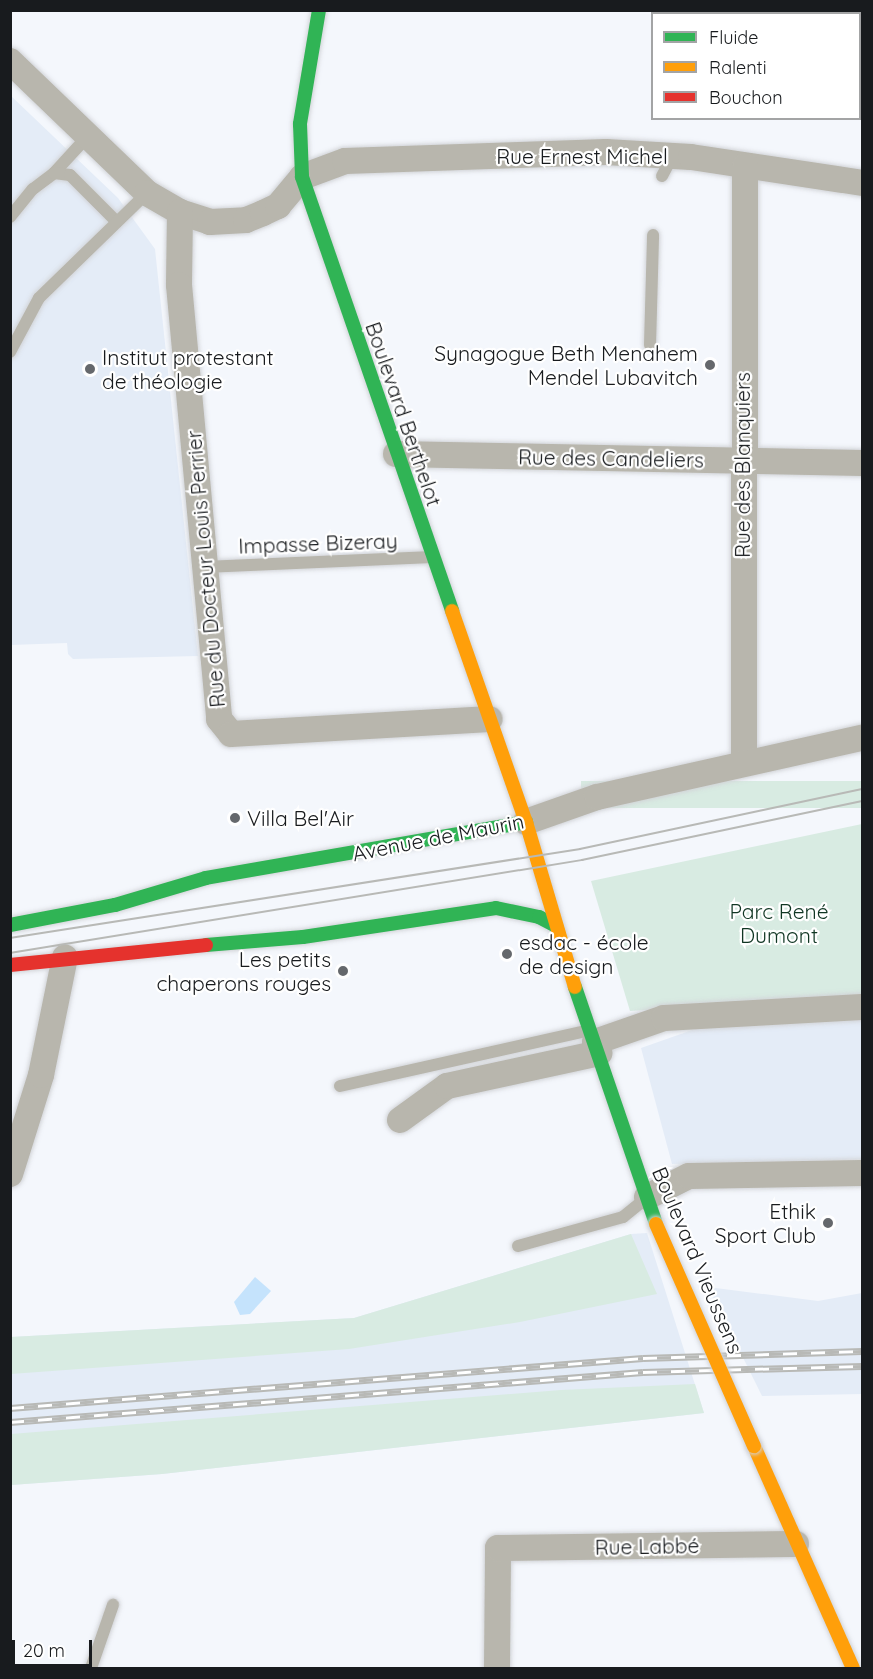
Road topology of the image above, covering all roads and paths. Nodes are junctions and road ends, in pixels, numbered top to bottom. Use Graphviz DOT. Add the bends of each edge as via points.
graph roads {
  1 [pos="320,10"];
  2 [pos="10,61"];
  3 [pos="87,137"];
  4 [pos="745,166"];
  5 [pos="54,173"];
  6 [pos="302,177"];
  7 [pos="862,183"];
  8 [pos="147,193"];
  9 [pos="180,212"];
  10 [pos="10,217"];
  11 [pos="117,222"];
  12 [pos="653,235"];
  13 [pos="650,345"];
  14 [pos="10,352"];
  15 [pos="396,454"];
  16 [pos="741,460"];
  17 [pos="862,463"];
  18 [pos="433,557"];
  19 [pos="206,567"];
  20 [pos="490,719"];
  21 [pos="862,738"];
  22 [pos="744,763"];
  23 [pos="526,822"];
  24 [pos="539,867"];
  25 [pos="526,883"];
  26 [pos="511,893"];
  27 [pos="496,908"];
  28 [pos="10,925"];
  29 [pos="556,926"];
  30 [pos="65,957"];
  31 [pos="10,965"];
  32 [pos="862,1007"];
  33 [pos="595,1042"];
  34 [pos="340,1086"];
  35 [pos="400,1120"];
  36 [pos="862,1173"];
  37 [pos="10,1174"];
  38 [pos="647,1197"];
  39 [pos="518,1246"];
  40 [pos="796,1544"];
  41 [pos="113,1605"];
  42 [pos="91,1668"];
  43 [pos="497,1668"];
  44 [pos="853,1668"];
  1 -- 6 [label="main road, Boulevard Berthelot" via="300,124"];
  2 -- 3 [label="street"];
  3 -- 5 [label="lane"];
  3 -- 8 [label="street"];
  4 -- 6 [label="street, Rue Ernest Michel" via="667,166 606,152 345,161"];
  4 -- 7 [label="street, Rue Ernest Michel"];
  4 -- 16 [label="street, Rue des Blanquiers"];
  5 -- 10 [label="lane" via="33,189"];
  5 -- 11 [label="lane" via="70,175"];
  6 -- 9 [label="street" via="278,206 246,220 210,222"];
  6 -- 15 [label="main road, Boulevard Berthelot"];
  8 -- 9 [label="street"];
  8 -- 11 [label="lane"];
  9 -- 19 [label="street, Rue du Docteur Louis Perrier" via="179,285"];
  11 -- 14 [label="lane" via="39,298"];
  12 -- 13 [label="lane"];
  15 -- 16 [label="street, Rue des Candeliers"];
  15 -- 18 [label="main road, Boulevard Berthelot"];
  16 -- 17 [label="street, Rue des Candeliers"];
  16 -- 22 [label="street, Rue des Blanquiers"];
  18 -- 19 [label="lane, Impasse Bizeray"];
  18 -- 20 [label="main road, Boulevard Berthelot"];
  19 -- 20 [label="street, Rue du Docteur Louis Perrier" via="219,719 231,734"];
  20 -- 23 [label="main road, Boulevard Berthelot"];
  21 -- 22 [label="street, Avenue de Maurin"];
  22 -- 23 [label="street, Avenue de Maurin" via="597,796"];
  23 -- 24 [label="main road, Boulevard Vieussens"];
  23 -- 28 [label="main road, Avenue de Maurin" via="206,878 115,905"];
  24 -- 25 [label="main road"];
  24 -- 29 [label="main road, Boulevard Vieussens"];
  26 -- 27 [label="main road"];
  27 -- 29 [label="main road" via="539,917"];
  27 -- 30 [label="main road" via="303,937"];
  29 -- 33 [label="main road, Boulevard Vieussens"];
  30 -- 31 [label="main road"];
  30 -- 37 [label="street" via="40,1075"];
  32 -- 33 [label="street" via="664,1018"];
  33 -- 34 [label="lane"];
  33 -- 35 [label="street" via="447,1086"];
  33 -- 38 [label="main road, Boulevard Vieussens"];
  36 -- 38 [label="street" via="689,1176"];
  38 -- 39 [label="lane" via="623,1217"];
  38 -- 40 [label="main road, Boulevard Vieussens, bridge"];
  40 -- 43 [label="street, Rue Labbé" via="498,1548"];
  40 -- 44 [label="main road, Boulevard Vieussens"];
  41 -- 42 [label="lane"];
}
